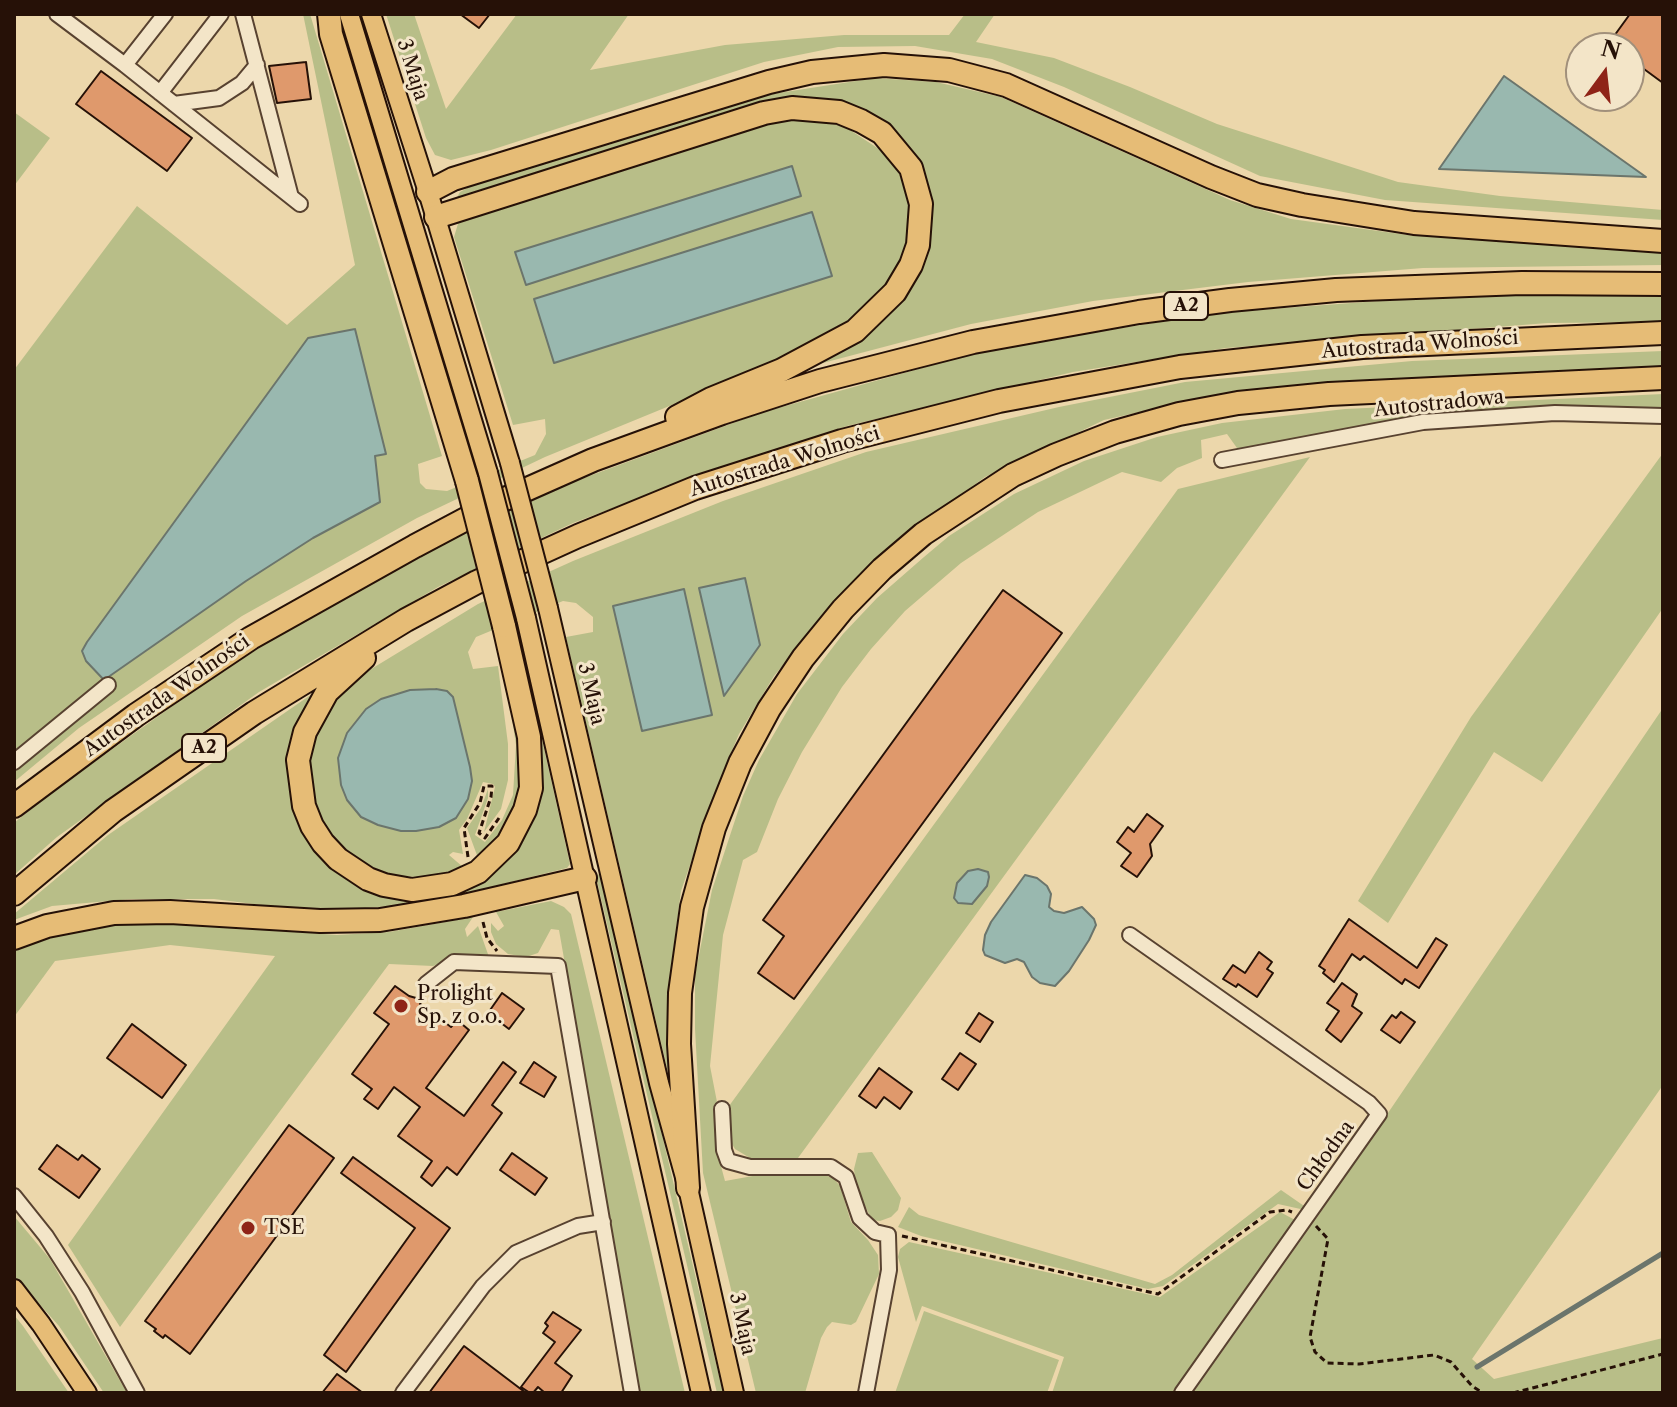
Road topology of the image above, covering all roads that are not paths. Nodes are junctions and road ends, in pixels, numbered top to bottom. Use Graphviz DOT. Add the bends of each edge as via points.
graph roads {
  1 [pos="57,14"];
  2 [pos="165,14"];
  3 [pos="221,14"];
  4 [pos="243,14"];
  5 [pos="329,14"];
  6 [pos="349,14"];
  7 [pos="371,14"];
  8 [pos="125,65"];
  9 [pos="257,65"];
  10 [pos="160,93"];
  11 [pos="174,104"];
  12 [pos="428,192"];
  13 [pos="410,213"];
  14 [pos="436,217"];
  15 [pos="1663,241"];
  16 [pos="1663,284"];
  17 [pos="1663,333"];
  18 [pos="1663,378"];
  19 [pos="1663,416"];
  20 [pos="593,460"];
  21 [pos="1222,460"];
  22 [pos="478,477"];
  23 [pos="406,620"];
  24 [pos="108,685"];
  25 [pos="14,762"];
  26 [pos="14,806"];
  27 [pos="603,838"];
  28 [pos="585,878"];
  29 [pos="14,894"];
  30 [pos="1130,935"];
  31 [pos="14,938"];
  32 [pos="426,984"];
  33 [pos="722,1109"];
  34 [pos="688,1188"];
  35 [pos="14,1196"];
  36 [pos="603,1222"];
  37 [pos="14,1289"];
  38 [pos="87,1393"];
  39 [pos="137,1393"];
  40 [pos="403,1393"];
  41 [pos="632,1393"];
  42 [pos="701,1393"];
  43 [pos="734,1393"];
  44 [pos="866,1393"];
  45 [pos="1182,1393"];
  1 -- 8 [label="street"];
  2 -- 8 [label="street"];
  3 -- 10 [label="street"];
  4 -- 9 [label="street"];
  5 -- 22 [label="highway" via="331,34"];
  6 -- 13 [label="main road"];
  7 -- 12 [label="main road, 3 Maja"];
  8 -- 10 [label="street"];
  9 -- 11 [label="street" via="219,98"];
  9 -- 11 [label="street" via="296,200"];
  10 -- 11 [label="street"];
  12 -- 13 [label="main road"];
  12 -- 14 [label="main road, 3 Maja"];
  12 -- 15 [label="highway" via="453,179 740,90 812,72 884,65 949,70 1006,85 1211,177 1272,198 1414,223"];
  13 -- 14 [label="main road"];
  13 -- 22 [label="main road"];
  14 -- 20 [label="highway" via="623,155 792,108 839,112 861,121 882,133 911,168 921,204 918,245 895,292 873,315 855,331 782,370 711,399"];
  14 -- 27 [label="main road, 3 Maja, bridge" via="510,463"];
  16 -- 20 [label="highway, Autostrada Wolności / A2" via="1336,290 1053,326 820,381"];
  17 -- 23 [label="highway, Autostrada Wolności / A2" via="1362,347 1180,367 999,401 842,441 695,488 477,582"];
  18 -- 34 [label="highway" via="1329,394 1179,414 1056,455 990,489 923,534 843,609 803,658 740,763 714,828 692,907 680,993"];
  19 -- 21 [label="street, Autostradowa" via="1555,413 1423,422"];
  20 -- 26 [label="highway, Autostrada Wolności / A2" via="496,503 251,638"];
  22 -- 23 [label="highway, bridge" via="532,758 531,788 508,843 478,872 452,884 412,890 368,879 338,859 312,826 298,773 305,732 327,692"];
  22 -- 28 [label="main road, bridge" via="526,618"];
  23 -- 29 [label="highway, Autostrada Wolności / A2" via="254,713 126,802"];
  24 -- 25 [label="street"];
  27 -- 28 [label="main road"];
  27 -- 34 [label="main road, 3 Maja"];
  28 -- 31 [label="highway" via="380,920 114,913"];
  28 -- 42 [label="main road"];
  30 -- 45 [label="street, Chłodna" via="1379,1114"];
  32 -- 36 [label="street" via="454,962 558,966"];
  33 -- 44 [label="street" via="728,1161 750,1167 831,1167 846,1177 860,1218 875,1232 888,1235 888,1279"];
  34 -- 43 [label="main road, 3 Maja"];
  35 -- 39 [label="street" via="82,1292"];
  36 -- 40 [label="street" via="578,1226 516,1253 483,1286"];
  36 -- 41 [label="street"];
  37 -- 38 [label="main road"];
}
